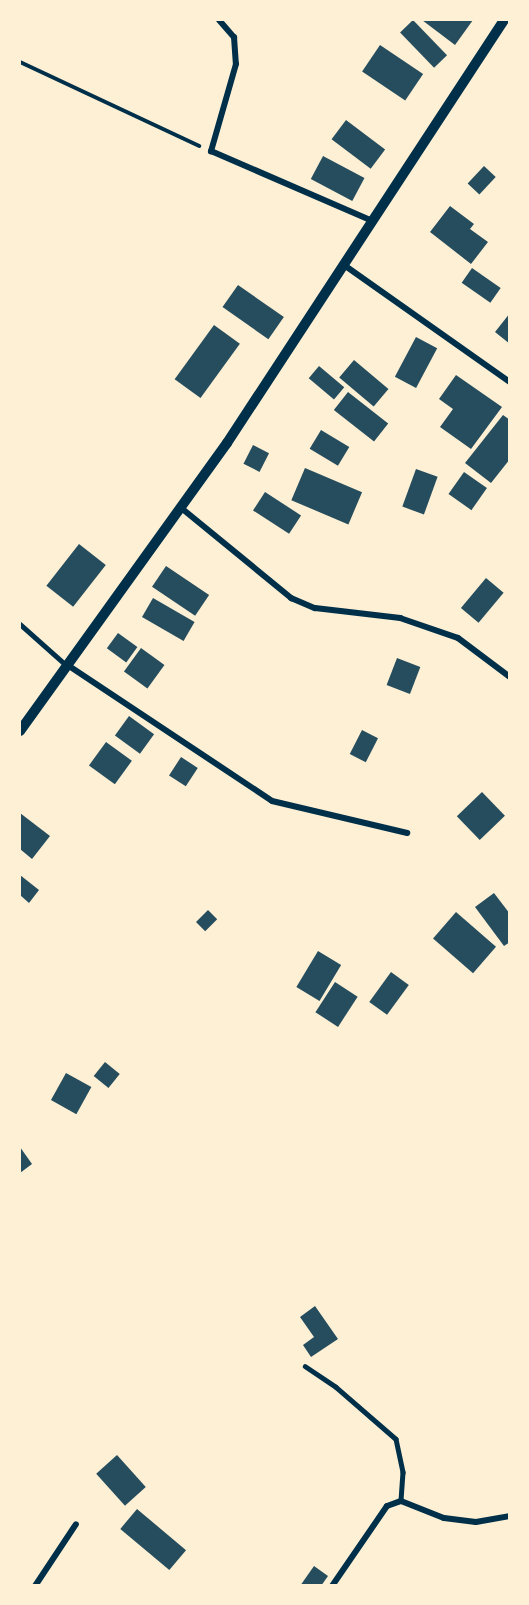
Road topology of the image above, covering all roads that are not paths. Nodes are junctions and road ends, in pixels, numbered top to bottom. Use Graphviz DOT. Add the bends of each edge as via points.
graph roads {
  1 [pos="219,20"];
  2 [pos="504,20"];
  3 [pos="373,221"];
  4 [pos="344,265"];
  5 [pos="510,382"];
  6 [pos="180,507"];
  7 [pos="20,624"];
  8 [pos="65,664"];
  9 [pos="510,677"];
  10 [pos="20,731"];
  11 [pos="407,833"];
  12 [pos="305,1366"];
  13 [pos="401,1501"];
  14 [pos="510,1516"];
  15 [pos="76,1524"];
  16 [pos="35,1586"];
  17 [pos="332,1586"];
  1 -- 3 [label="street" via="234,37 236,64 211,151"];
  2 -- 3 [label="street"];
  3 -- 4 [label="street"];
  4 -- 5 [label="street"];
  4 -- 6 [label="street" via="227,443"];
  6 -- 8 [label="street"];
  6 -- 9 [label="street" via="291,598 315,608 400,618 458,638"];
  7 -- 8 [label="lane"];
  8 -- 10 [label="street"];
  8 -- 11 [label="street" via="272,801"];
  12 -- 13 [label="lane" via="336,1387 396,1439 403,1472"];
  13 -- 14 [label="street" via="444,1518 465,1521"];
  13 -- 17 [label="street" via="381,1513"];
  15 -- 16 [label="street"];
}
